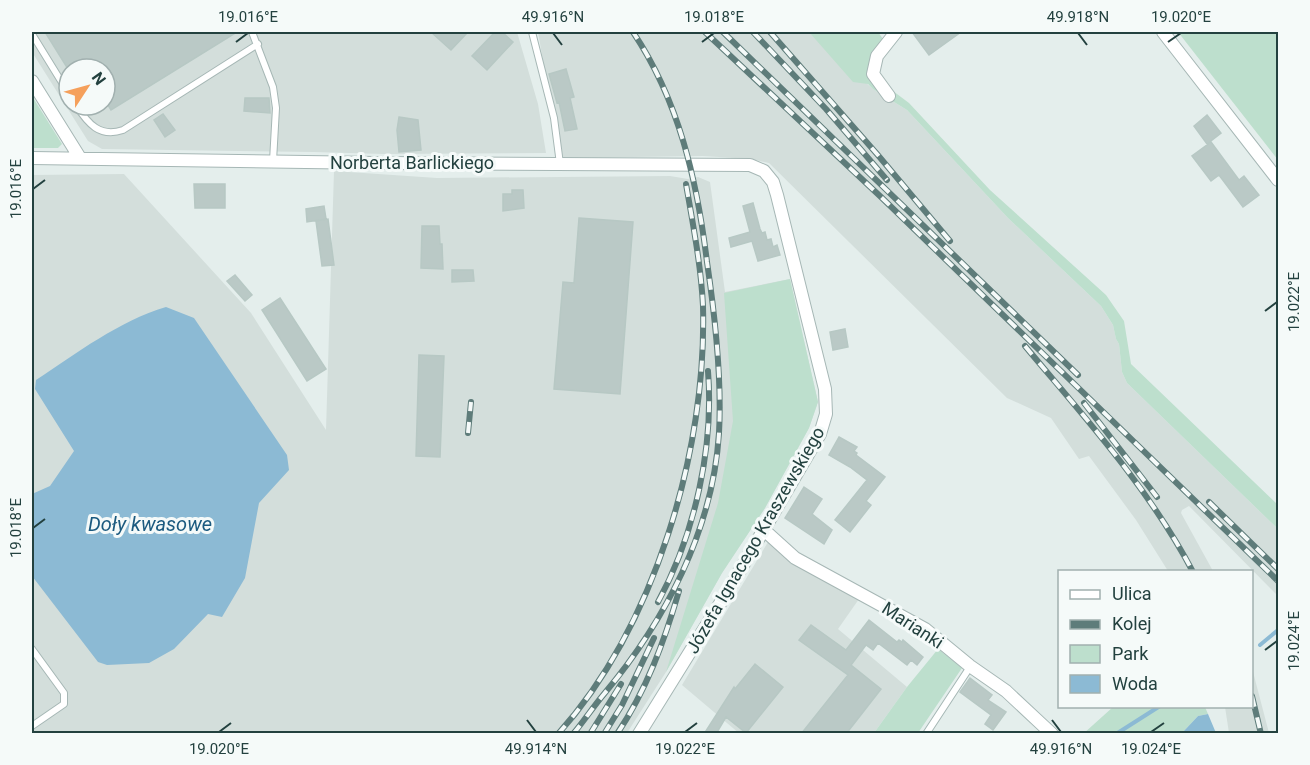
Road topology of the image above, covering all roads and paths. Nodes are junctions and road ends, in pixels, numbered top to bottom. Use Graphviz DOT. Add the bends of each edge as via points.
graph roads {
  1 [pos="252,32"];
  2 [pos="532,32"];
  3 [pos="896,32"];
  4 [pos="1163,32"];
  5 [pos="32,34"];
  6 [pos="258,44"];
  7 [pos="57,75"];
  8 [pos="32,81"];
  9 [pos="889,96"];
  10 [pos="86,117"];
  11 [pos="32,158"];
  12 [pos="80,158"];
  13 [pos="273,161"];
  14 [pos="560,164"];
  15 [pos="1278,180"];
  16 [pos="777,195"];
  17 [pos="764,530"];
  18 [pos="32,649"];
  19 [pos="970,666"];
  20 [pos="32,726"];
  21 [pos="639,734"];
  22 [pos="926,734"];
  23 [pos="1052,734"];
  1 -- 6 [label="lane"];
  2 -- 14 [label="lane" via="554,118"];
  3 -- 9 [label="street" via="877,56 873,74"];
  4 -- 15 [label="street"];
  5 -- 7 [label="lane"];
  6 -- 10 [label="lane" via="123,130 105,133"];
  6 -- 13 [label="lane" via="276,108"];
  8 -- 12 [label="street"];
  11 -- 12 [label="street, Norberta Barlickiego"];
  12 -- 13 [label="street, Norberta Barlickiego"];
  13 -- 14 [label="street, Norberta Barlickiego"];
  14 -- 16 [label="street, Norberta Barlickiego" via="750,165 764,171"];
  16 -- 17 [label="street, Józefa Ignacego Kraszewskiego" via="820,365 826,405 820,434"];
  17 -- 19 [label="street, Marianki" via="795,558 925,629"];
  17 -- 21 [label="street, Józefa Ignacego Kraszewskiego"];
  18 -- 20 [label="lane" via="64,693 64,704"];
  19 -- 22 [label="lane"];
  19 -- 23 [label="street, Marianki"];
}
